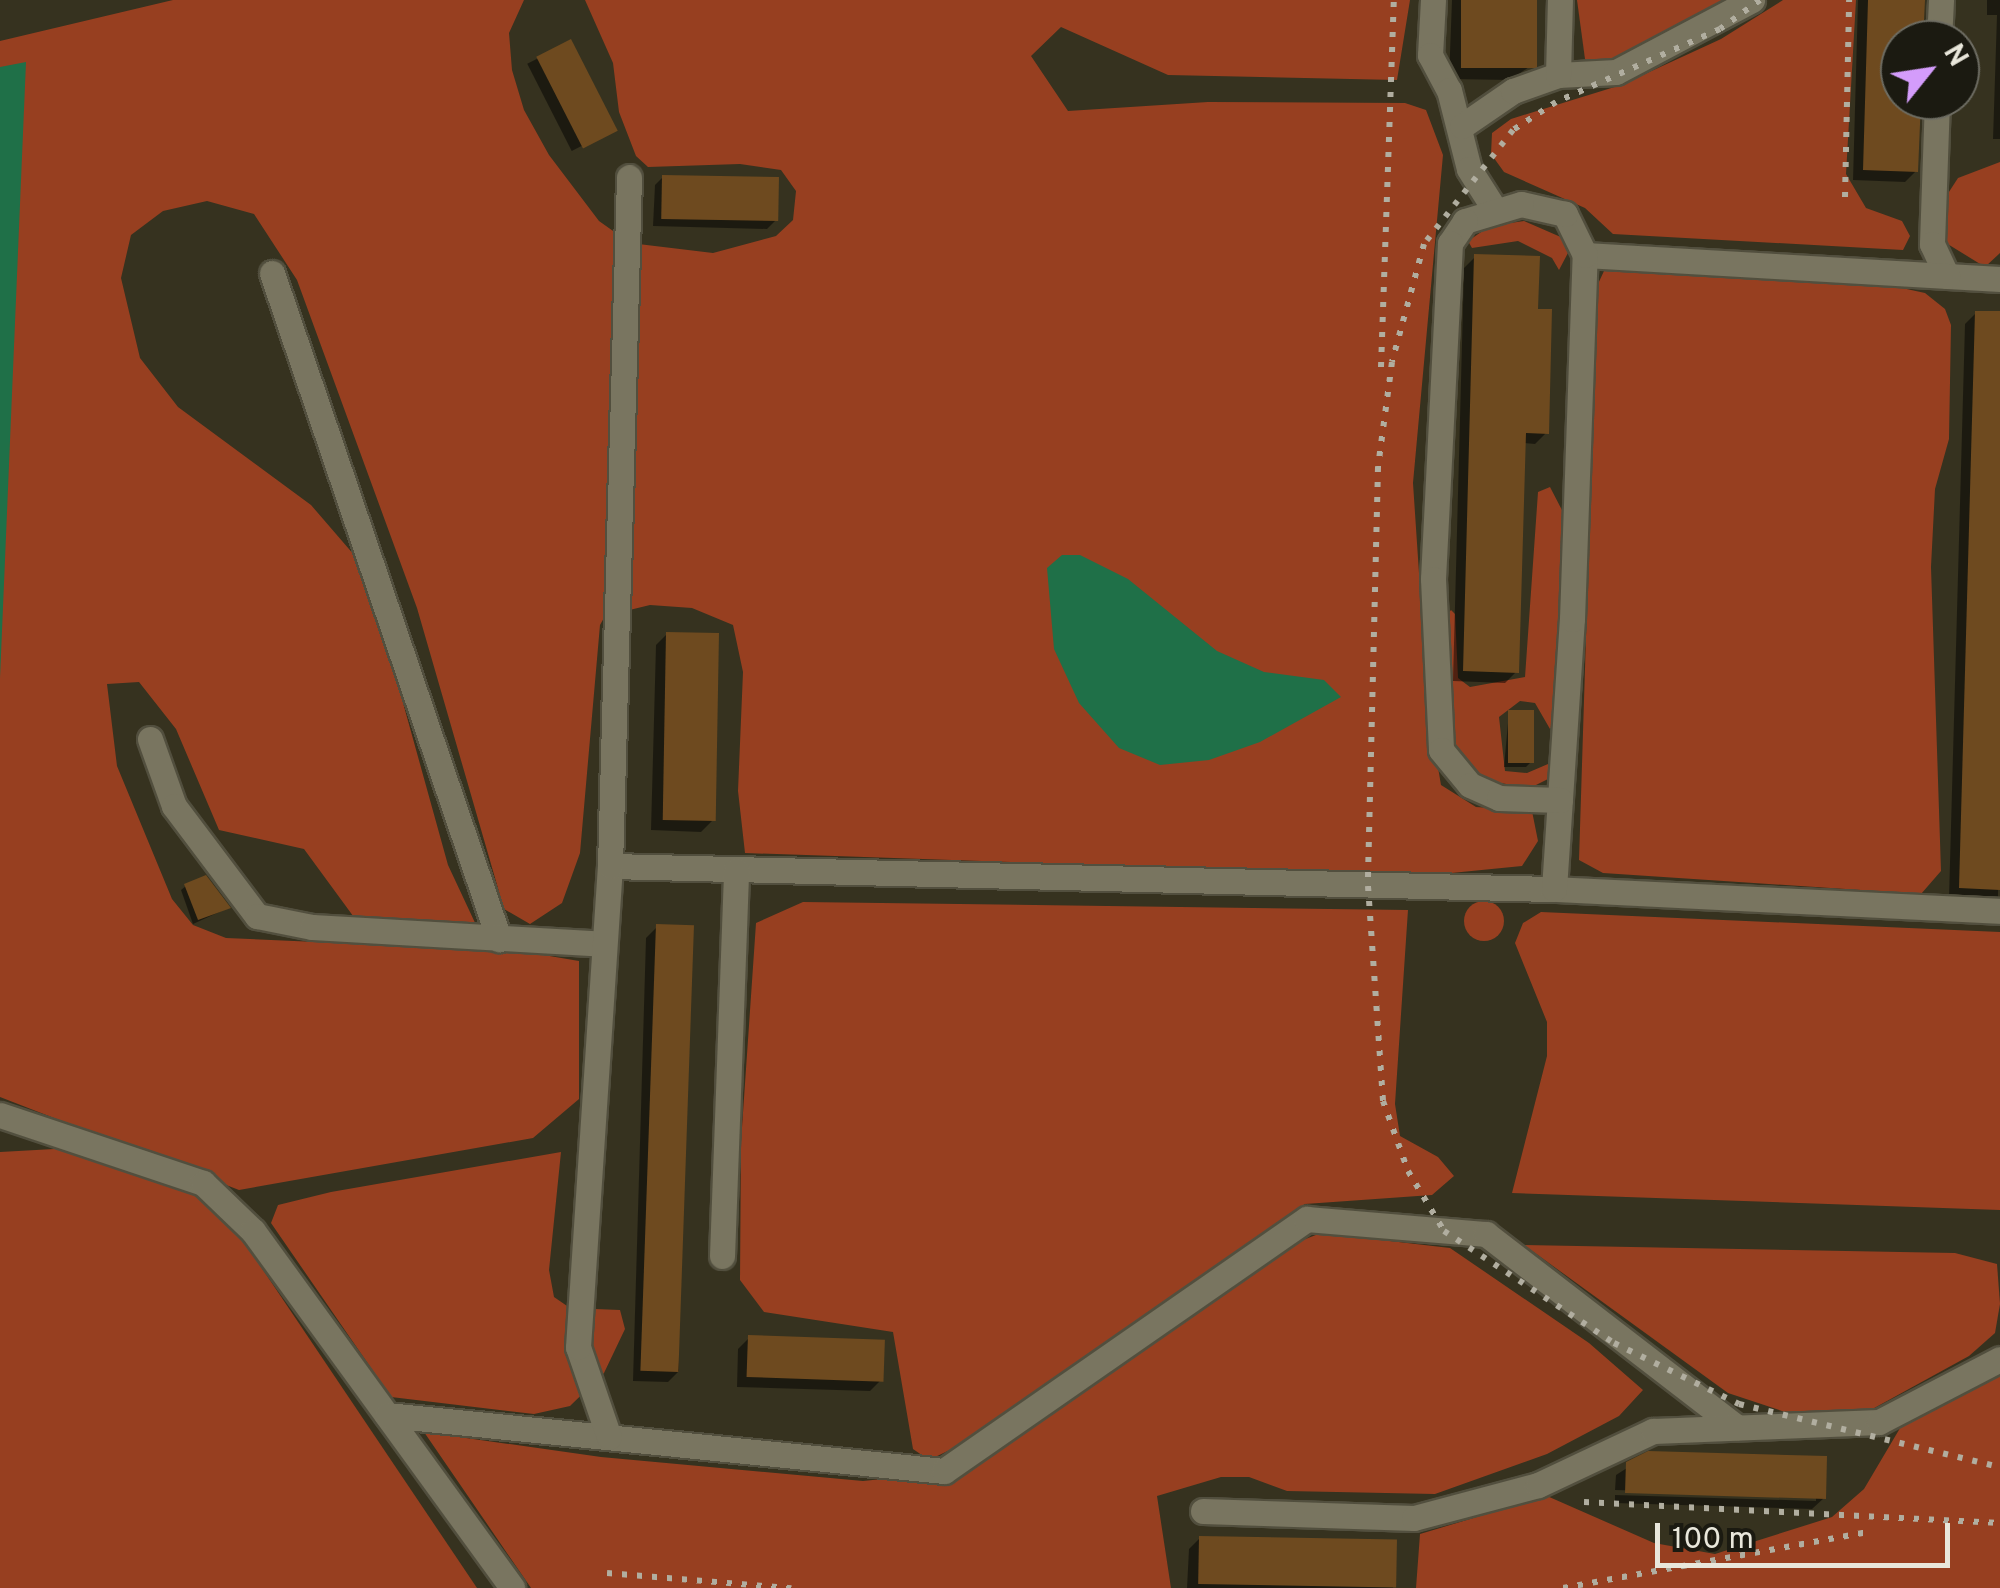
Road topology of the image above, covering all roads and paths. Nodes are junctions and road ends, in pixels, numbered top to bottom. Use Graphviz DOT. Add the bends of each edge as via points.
graph roads {
  1 [pos="1433,0"];
  2 [pos="1560,0"];
  3 [pos="1752,0"];
  4 [pos="1558,75"];
  5 [pos="1936,120"];
  6 [pos="1462,126"];
  7 [pos="629,177"];
  8 [pos="1493,208"];
  9 [pos="1584,255"];
  10 [pos="272,273"];
  11 [pos="1948,276"];
  12 [pos="2000,279"];
  13 [pos="150,739"];
  14 [pos="1560,800"];
  15 [pos="610,866"];
  16 [pos="736,870"];
  17 [pos="1554,888"];
  18 [pos="2000,911"];
  19 [pos="500,938"];
  20 [pos="604,944"];
  21 [pos="0,1115"];
  22 [pos="722,1256"];
  23 [pos="2000,1359"];
  24 [pos="386,1415"];
  25 [pos="1737,1427"];
  26 [pos="609,1438"];
  27 [pos="1203,1512"];
  28 [pos="512,1588"];
  1 -- 6 [label="lane" via="1430,56"];
  2 -- 4 [label="lane"];
  3 -- 4 [label="lane" via="1616,72"];
  4 -- 6 [label="lane" via="1513,91"];
  5 -- 11 [label="lane" via="1932,244"];
  6 -- 8 [label="lane" via="1469,169"];
  7 -- 15 [label="lane"];
  8 -- 9 [label="lane" via="1522,204 1565,214"];
  8 -- 14 [label="lane" via="1465,221 1450,242 1433,578 1441,750 1470,785 1499,798"];
  9 -- 11 [label="lane"];
  9 -- 14 [label="lane"];
  10 -- 19 [label="lane"];
  11 -- 12 [label="lane"];
  13 -- 19 [label="lane" via="174,806 256,916 312,927"];
  14 -- 17 [label="lane"];
  15 -- 16 [label="lane"];
  15 -- 20 [label="lane"];
  16 -- 17 [label="lane"];
  16 -- 22 [label="lane"];
  17 -- 18 [label="lane"];
  19 -- 20 [label="lane"];
  20 -- 26 [label="lane" via="578,1347"];
  21 -- 24 [label="lane" via="203,1183 253,1231"];
  23 -- 25 [label="lane" via="1879,1422"];
  24 -- 26 [label="lane"];
  24 -- 28 [label="lane"];
  25 -- 26 [label="lane" via="1486,1234 1308,1219 944,1470"];
  25 -- 27 [label="lane" via="1652,1431 1538,1485 1414,1518"];
}
